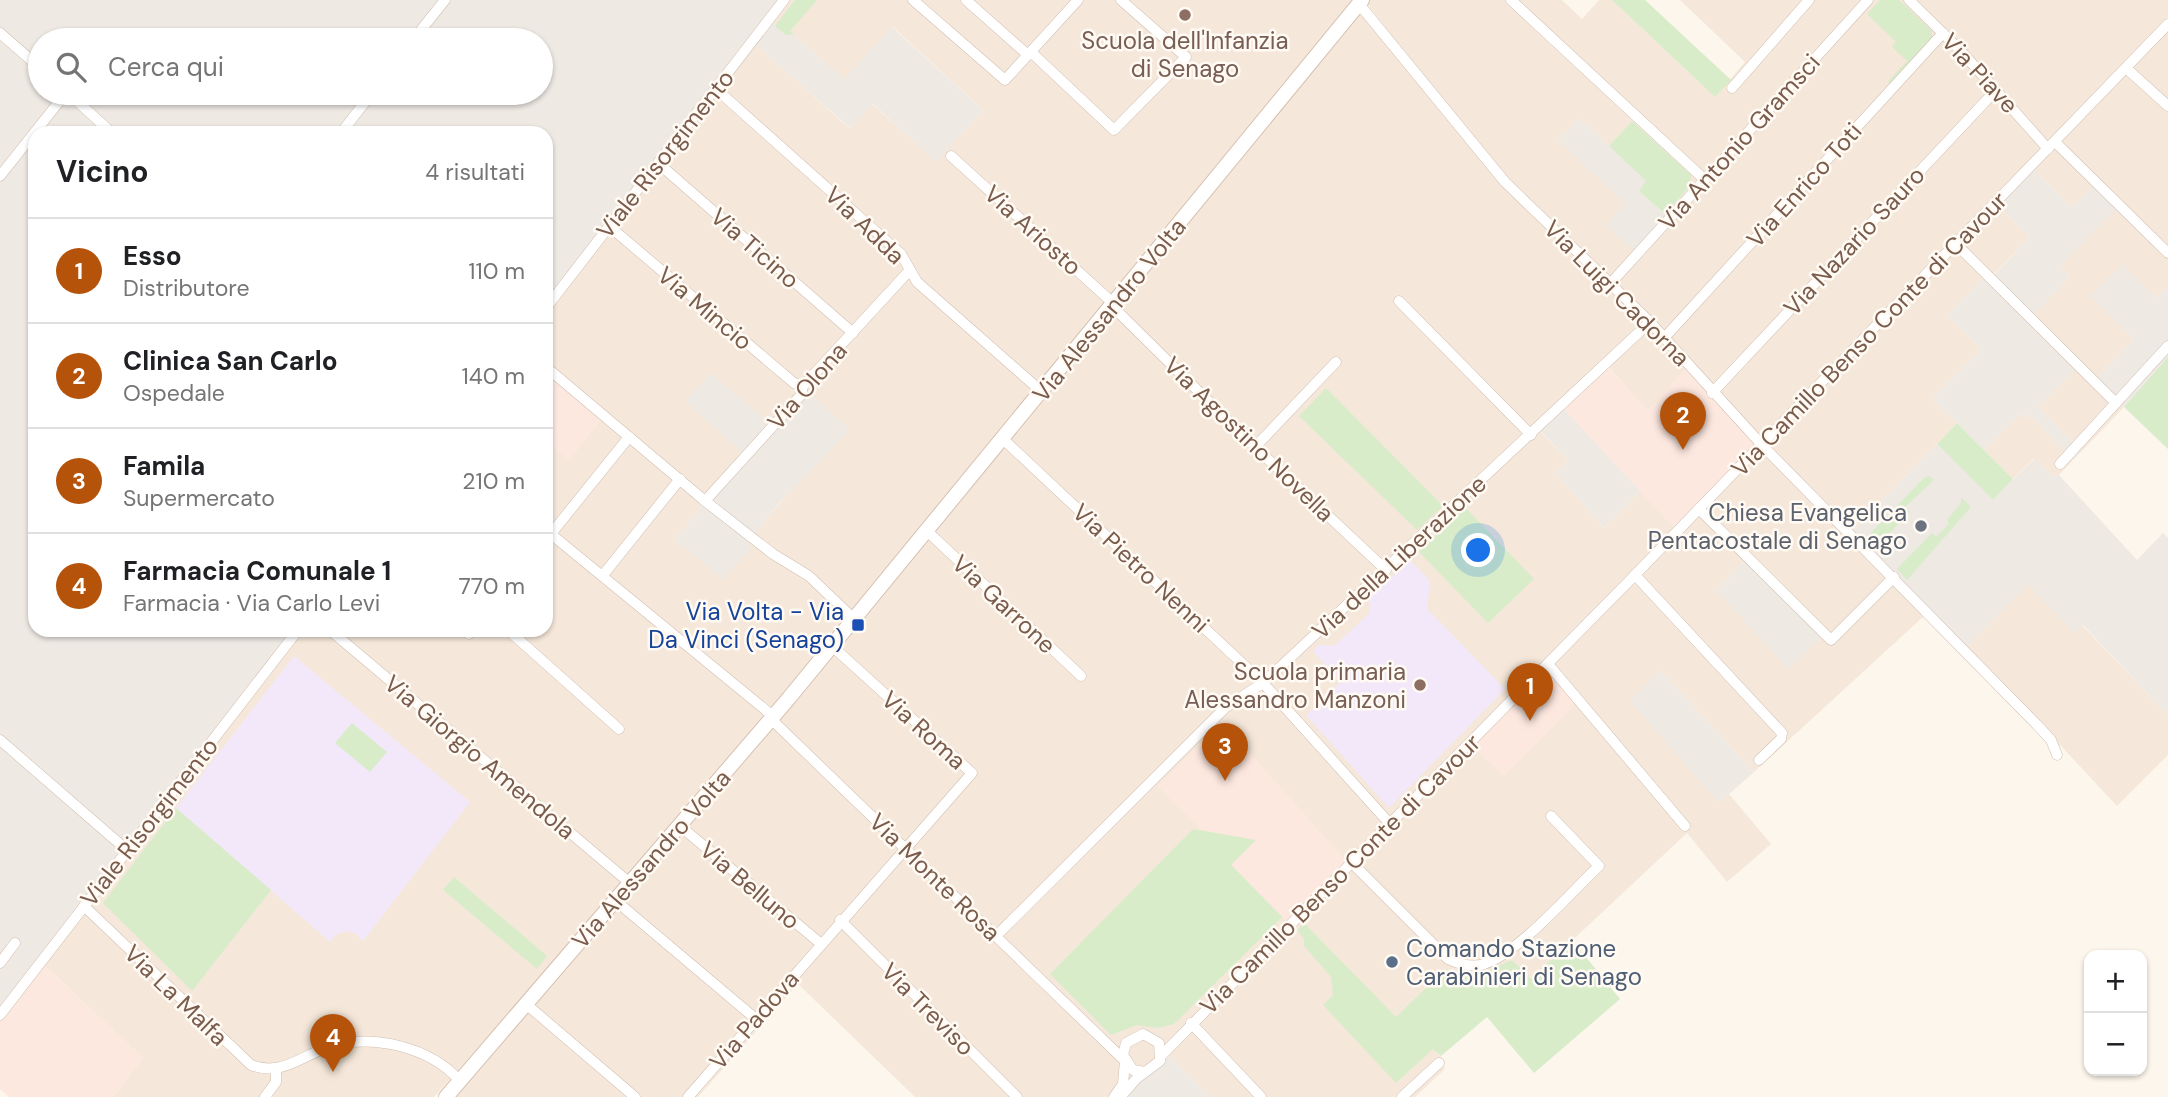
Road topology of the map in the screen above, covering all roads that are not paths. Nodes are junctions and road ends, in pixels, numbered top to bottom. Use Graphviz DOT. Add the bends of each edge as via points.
graph roads {
  1 [pos="445,0"];
  2 [pos="784,0"];
  3 [pos="913,0"];
  4 [pos="966,0"];
  5 [pos="1078,0"];
  6 [pos="1121,0"];
  7 [pos="1511,0"];
  8 [pos="1809,0"];
  9 [pos="1868,0"];
  10 [pos="1909,0"];
  11 [pos="1360,2"];
  12 [pos="2168,24"];
  13 [pos="423,28"];
  14 [pos="0,33"];
  15 [pos="1943,33"];
  16 [pos="1030,53"];
  17 [pos="28,58"];
  18 [pos="2126,68"];
  19 [pos="715,88"];
  20 [pos="1732,88"];
  21 [pos="1996,90"];
  22 [pos="57,105"];
  23 [pos="80,105"];
  24 [pos="363,105"];
  25 [pos="2168,106"];
  26 [pos="40,126"];
  27 [pos="104,126"];
  28 [pos="346,126"];
  29 [pos="28,141"];
  30 [pos="2051,145"];
  31 [pos="951,156"];
  32 [pos="657,163"];
  33 [pos="0,176"];
  34 [pos="1704,180"];
  35 [pos="609,226"];
  36 [pos="1956,244"];
  37 [pos="2168,253"];
  38 [pos="909,271"];
  39 [pos="1610,284"];
  40 [pos="553,299"];
  41 [pos="1399,301"];
  42 [pos="1113,305"];
  43 [pos="1650,322"];
  44 [pos="853,333"];
  45 [pos="1665,337"];
  46 [pos="2168,346"];
  47 [pos="1336,362"];
  48 [pos="553,373"];
  49 [pos="803,386"];
  50 [pos="1042,392"];
  51 [pos="1712,393"];
  52 [pos="2116,403"];
  53 [pos="1531,435"];
  54 [pos="629,437"];
  55 [pos="1003,439"];
  56 [pos="1762,444"];
  57 [pos="1255,447"];
  58 [pos="2060,464"];
  59 [pos="680,480"];
  60 [pos="705,501"];
  61 [pos="1699,509"];
  62 [pos="553,529"];
  63 [pos="927,531"];
  64 [pos="553,539"];
  65 [pos="1386,570"];
  66 [pos="603,575"];
  67 [pos="1635,575"];
  68 [pos="1894,577"];
  69 [pos="854,619"];
  70 [pos="294,637"];
  71 [pos="338,637"];
  72 [pos="516,637"];
  73 [pos="832,646"];
  74 [pos="1548,664"];
  75 [pos="1082,676"];
  76 [pos="1263,682"];
  77 [pos="772,717"];
  78 [pos="620,729"];
  79 [pos="0,740"];
  80 [pos="2057,755"];
  81 [pos="1759,760"];
  82 [pos="1551,816"];
  83 [pos="1390,824"];
  84 [pos="680,826"];
  85 [pos="1685,826"];
  86 [pos="907,848"];
  87 [pos="128,851"];
  88 [pos="1351,862"];
  89 [pos="631,884"];
  90 [pos="616,901"];
  91 [pos="84,906"];
  92 [pos="840,920"];
  93 [pos="996,936"];
  94 [pos="15,943"];
  95 [pos="820,943"];
  96 [pos="0,963"];
  97 [pos="526,1004"];
  98 [pos="0,1015"];
  99 [pos="756,1019"];
  100 [pos="1187,1026"];
  101 [pos="1149,1035"];
  102 [pos="1098,1036"];
  103 [pos="1131,1038"];
  104 [pos="1162,1055"];
  105 [pos="1125,1061"];
  106 [pos="1439,1063"];
  107 [pos="276,1070"];
  108 [pos="1146,1072"];
  109 [pos="460,1081"];
  110 [pos="265,1097"];
  111 [pos="446,1097"];
  112 [pos="635,1097"];
  113 [pos="688,1097"];
  114 [pos="1017,1097"];
  115 [pos="1114,1097"];
  116 [pos="1119,1097"];
  117 [pos="1261,1097"];
  118 [pos="1402,1097"];
  1 -- 13 [label="street"];
  2 -- 19 [label="street, Viale Risorgimento"];
  3 -- 16 [label="street" via="1005,80"];
  4 -- 16 [label="street"];
  5 -- 16 [label="street"];
  6 -- 16 [label="street" via="1186,57 1114,131"];
  7 -- 34 [label="street"];
  8 -- 20 [label="street"];
  9 -- 34 [label="street, Via Antonio Gramsci"];
  10 -- 15 [label="street, Via Piave"];
  11 -- 39 [label="street, Via Luigi Cadorna" via="1505,182"];
  11 -- 42 [label="street, Via Alessandro Volta"];
  12 -- 18 [label="street, Via Camillo Benso Conte di Cavour"];
  14 -- 17 [label="street"];
  15 -- 21 [label="street, Via Piave"];
  15 -- 45 [label="street, Via Enrico Toti"];
  18 -- 25 [label="street"];
  18 -- 30 [label="street, Via Camillo Benso Conte di Cavour"];
  19 -- 32 [label="street, Viale Risorgimento"];
  19 -- 38 [label="street, Via Adda" via="901,254"];
  21 -- 30 [label="street, Via Piave"];
  21 -- 51 [label="street, Via Nazario Sauro"];
  22 -- 26 [label="street"];
  23 -- 27 [label="street"];
  24 -- 28 [label="street"];
  29 -- 33 [label="street"];
  30 -- 36 [label="street, Via Camillo Benso Conte di Cavour"];
  30 -- 37 [label="street, Via Piave"];
  31 -- 42 [label="street, Via Ariosto"];
  32 -- 35 [label="street, Viale Risorgimento"];
  32 -- 44 [label="street, Via Ticino"];
  34 -- 39 [label="street, Via Antonio Gramsci"];
  35 -- 40 [label="street, Viale Risorgimento"];
  35 -- 49 [label="street, Via Mincio"];
  36 -- 52 [label="street"];
  36 -- 56 [label="street, Via Camillo Benso Conte di Cavour"];
  38 -- 44 [label="street, Via Olona"];
  38 -- 50 [label="street, Via Adda"];
  39 -- 43 [label="street, Via Luigi Cadorna"];
  41 -- 53 [label="street"];
  42 -- 50 [label="street, Via Alessandro Volta"];
  42 -- 57 [label="street, Via Agostino Novella"];
  43 -- 45 [label="street, Via Luigi Cadorna"];
  43 -- 53 [label="street, Via della Liberazione"];
  44 -- 49 [label="street, Via Olona"];
  45 -- 51 [label="street, Via Luigi Cadorna"];
  46 -- 52 [label="street"];
  47 -- 57 [label="street"];
  48 -- 54 [label="street"];
  49 -- 60 [label="street, Via Olona" via="801,395"];
  50 -- 55 [label="street, Via Alessandro Volta"];
  51 -- 56 [label="street, Via Luigi Cadorna"];
  52 -- 58 [label="street"];
  53 -- 65 [label="street, Via della Liberazione"];
  54 -- 59 [label="street"];
  54 -- 62 [label="street"];
  55 -- 63 [label="street, Via Alessandro Volta"];
  55 -- 76 [label="street, Via Pietro Nenni"];
  56 -- 61 [label="street, Via Camillo Benso Conte di Cavour"];
  56 -- 68 [label="street, Via Luigi Cadorna"];
  57 -- 65 [label="street, Via Agostino Novella"];
  59 -- 60 [label="street"];
  59 -- 66 [label="street"];
  60 -- 69 [label="street" via="810,576"];
  61 -- 67 [label="street, Via Camillo Benso Conte di Cavour"];
  61 -- 68 [label="street" via="1831,640"];
  63 -- 69 [label="street, Via Alessandro Volta"];
  63 -- 75 [label="street, Via Garrone"];
  64 -- 66 [label="street, Via Monte Rosa"];
  65 -- 76 [label="street, Via della Liberazione"];
  66 -- 77 [label="street, Via Monte Rosa"];
  67 -- 74 [label="street, Via Camillo Benso Conte di Cavour"];
  67 -- 81 [label="street" via="1782,733"];
  68 -- 80 [label="street, Via Luigi Cadorna" via="2051,740"];
  69 -- 73 [label="street, Via Alessandro Volta"];
  70 -- 87 [label="street, Viale Risorgimento"];
  71 -- 89 [label="street, Via Giorgio Amendola"];
  72 -- 78 [label="street"];
  73 -- 77 [label="street, Via Alessandro Volta"];
  73 -- 86 [label="street, Via Roma" via="972,773"];
  74 -- 83 [label="street, Via Camillo Benso Conte di Cavour"];
  74 -- 85 [label="street"];
  76 -- 83 [label="street, Via Pietro Nenni"];
  76 -- 93 [label="street, Via della Liberazione" via="1226,707"];
  77 -- 84 [label="street, Via Alessandro Volta"];
  77 -- 86 [label="street, Via Monte Rosa"];
  79 -- 87 [label="street"];
  82 -- 88 [label="street" via="1599,866 1505,955 1482,965 1448,958"];
  83 -- 88 [label="street, Via Camillo Benso Conte di Cavour"];
  84 -- 89 [label="street, Via Alessandro Volta"];
  84 -- 95 [label="street, Via Belluno"];
  86 -- 92 [label="street, Via Roma"];
  86 -- 93 [label="street, Via Monte Rosa"];
  87 -- 91 [label="street, Viale Risorgimento"];
  88 -- 100 [label="street, Via Camillo Benso Conte di Cavour"];
  89 -- 90 [label="street, Via Alessandro Volta"];
  90 -- 97 [label="street, Via Alessandro Volta"];
  90 -- 99 [label="street"];
  91 -- 98 [label="street, Viale Risorgimento"];
  91 -- 107 [label="street, Via La Malfa" via="239,1056 258,1068"];
  92 -- 95 [label="street, Via Roma"];
  92 -- 114 [label="street, Via Treviso"];
  93 -- 102 [label="street, Via Monte Rosa"];
  94 -- 96 [label="street"];
  95 -- 99 [label="street, Via Padova"];
  97 -- 109 [label="street, Via Alessandro Volta"];
  97 -- 112 [label="street"];
  99 -- 113 [label="street, Via Padova"];
  100 -- 101 [label="street, Via Camillo Benso Conte di Cavour" via="1167,1035"];
  100 -- 104 [label="street, Via Camillo Benso Conte di Cavour"];
  100 -- 117 [label="street"];
  101 -- 103 [label="street"];
  101 -- 104 [label="street" via="1159,1043"];
  102 -- 103 [label="street" via="1110,1041"];
  102 -- 105 [label="street, Via Monte Rosa"];
  103 -- 105 [label="street" via="1124,1048"];
  104 -- 108 [label="street"];
  105 -- 108 [label="street" via="1133,1070"];
  105 -- 115 [label="street" via="1123,1084"];
  106 -- 118 [label="street"];
  107 -- 109 [label="street" via="332,1046 366,1042 424,1054"];
  107 -- 110 [label="street" via="276,1082"];
  108 -- 116 [label="street"];
  109 -- 111 [label="street, Via Alessandro Volta"];
}
